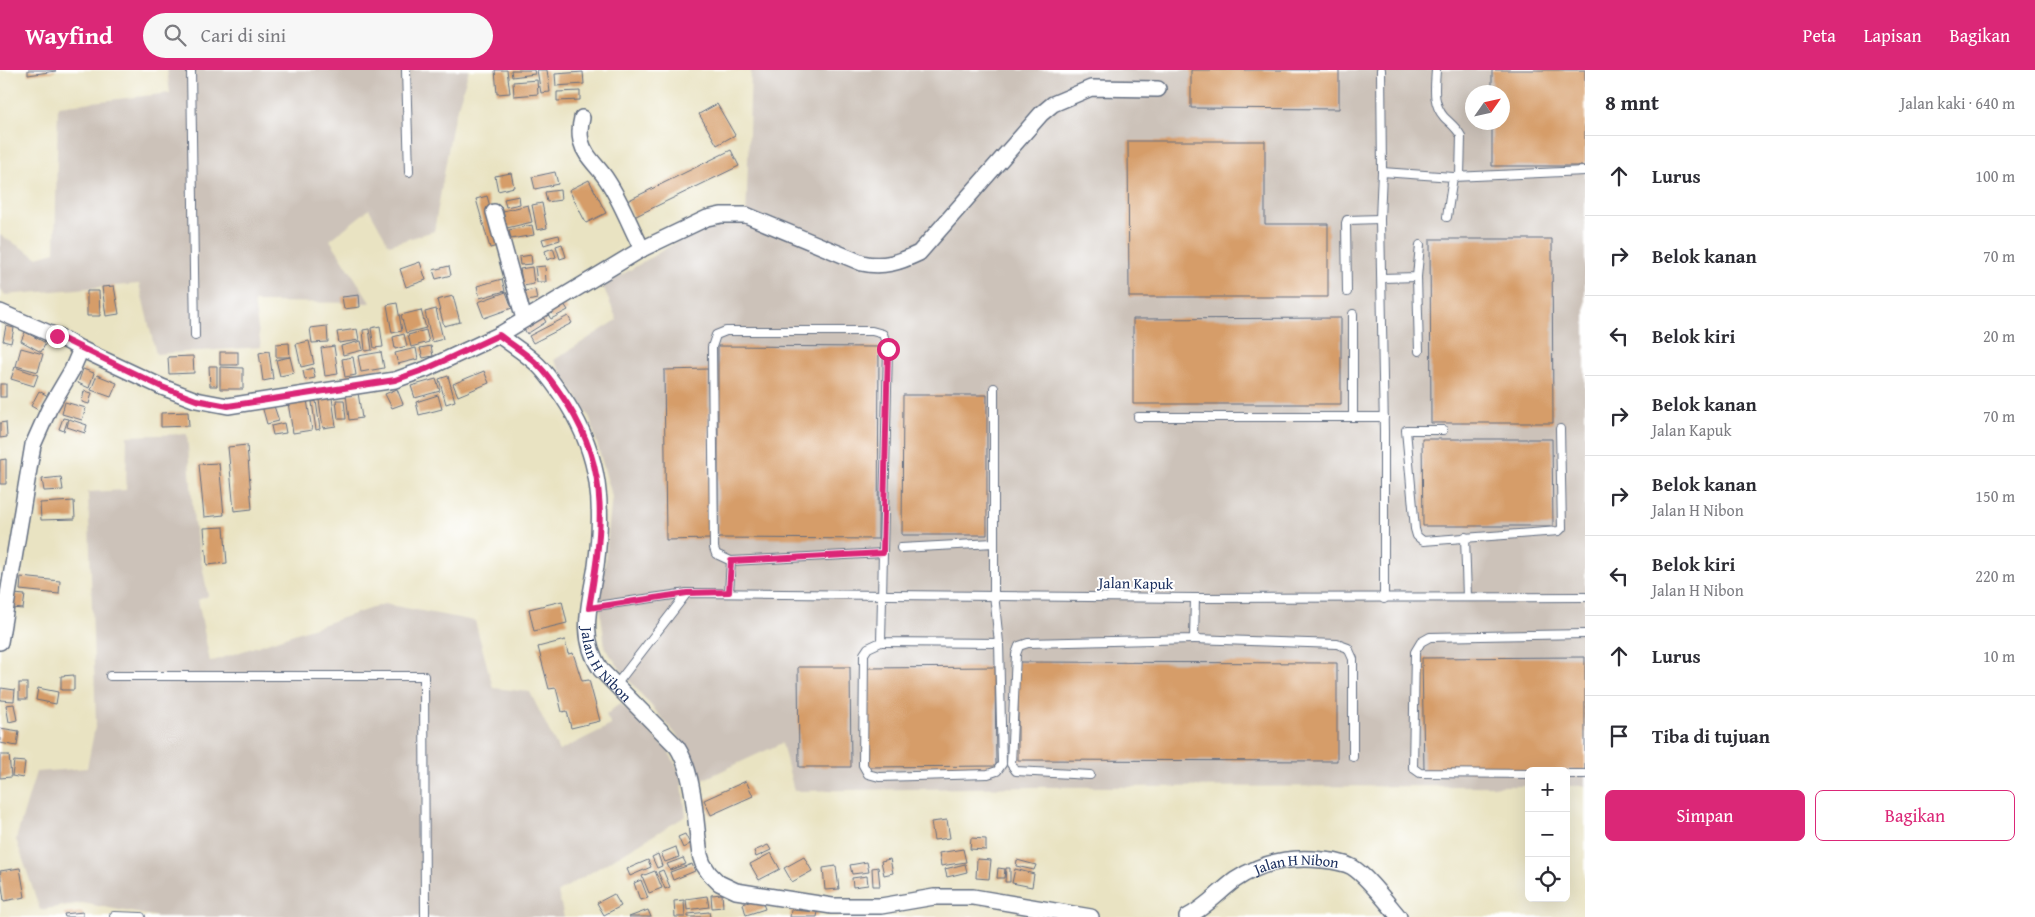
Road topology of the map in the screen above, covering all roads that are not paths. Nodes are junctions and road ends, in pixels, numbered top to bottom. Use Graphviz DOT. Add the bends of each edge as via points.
graph roads {
  1 [pos="191,70"];
  2 [pos="406,70"];
  3 [pos="1381,70"];
  4 [pos="1436,70"];
  5 [pos="1158,89"];
  6 [pos="582,118"];
  7 [pos="1585,171"];
  8 [pos="409,172"];
  9 [pos="1382,172"];
  10 [pos="1456,176"];
  11 [pos="494,212"];
  12 [pos="1447,216"];
  13 [pos="1380,219"];
  14 [pos="1420,244"];
  15 [pos="642,249"];
  16 [pos="1418,277"];
  17 [pos="1382,278"];
  18 [pos="1347,292"];
  19 [pos="0,312"];
  20 [pos="1353,314"];
  21 [pos="524,319"];
  22 [pos="499,335"];
  23 [pos="195,336"];
  24 [pos="81,350"];
  25 [pos="1419,351"];
  26 [pos="994,388"];
  27 [pos="1138,417"];
  28 [pos="1353,417"];
  29 [pos="1384,417"];
  30 [pos="1560,429"];
  31 [pos="1443,430"];
  32 [pos="1465,538"];
  33 [pos="994,543"];
  34 [pos="901,548"];
  35 [pos="883,553"];
  36 [pos="731,561"];
  37 [pos="5,581"];
  38 [pos="729,592"];
  39 [pos="687,593"];
  40 [pos="994,594"];
  41 [pos="882,596"];
  42 [pos="1467,597"];
  43 [pos="1585,597"];
  44 [pos="1195,598"];
  45 [pos="1384,598"];
  46 [pos="589,608"];
  47 [pos="1585,634"];
  48 [pos="1194,639"];
  49 [pos="0,642"];
  50 [pos="881,642"];
  51 [pos="999,643"];
  52 [pos="110,676"];
  53 [pos="616,685"];
  54 [pos="1353,757"];
  55 [pos="1525,774"];
  56 [pos="1570,774"];
  57 [pos="1585,774"];
  58 [pos="1090,775"];
  59 [pos="114,916"];
  60 [pos="141,917"];
  61 [pos="426,917"];
  62 [pos="1091,917"];
  63 [pos="1186,917"];
  64 [pos="1399,917"];
  1 -- 23 [label="lane"];
  2 -- 8 [label="lane"];
  3 -- 9 [label="lane"];
  4 -- 10 [label="lane" via="1436,105 1460,136"];
  5 -- 15 [label="street" via="1091,88 1053,104 919,253 904,260 876,266 862,263 739,214 707,218"];
  6 -- 15 [label="street" via="579,131 584,150 608,181"];
  7 -- 10 [label="lane"];
  9 -- 10 [label="lane"];
  9 -- 13 [label="lane"];
  10 -- 12 [label="lane"];
  11 -- 21 [label="street"];
  13 -- 17 [label="lane"];
  13 -- 18 [label="lane" via="1347,220"];
  14 -- 16 [label="lane"];
  15 -- 21 [label="street"];
  16 -- 17 [label="lane"];
  16 -- 25 [label="lane"];
  17 -- 29 [label="lane"];
  19 -- 24 [label="street"];
  20 -- 28 [label="lane"];
  21 -- 22 [label="street"];
  22 -- 24 [label="street" via="395,380 228,406 196,400"];
  22 -- 46 [label="street, Jalan H Nibon" via="551,379 578,420 590,449 597,479 600,518"];
  24 -- 37 [label="street" via="33,445"];
  26 -- 33 [label="lane"];
  27 -- 28 [label="lane"];
  28 -- 29 [label="lane"];
  29 -- 45 [label="lane"];
  30 -- 32 [label="lane" via="1562,528 1559,531"];
  31 -- 32 [label="lane" via="1406,430 1415,529 1423,541"];
  32 -- 42 [label="lane"];
  33 -- 34 [label="lane"];
  33 -- 40 [label="lane"];
  35 -- 36 [label="lane"];
  35 -- 36 [label="lane" via="888,349 883,334 872,331 726,331 716,335 712,347 714,548 716,554"];
  35 -- 41 [label="lane"];
  36 -- 38 [label="lane"];
  37 -- 49 [label="street"];
  38 -- 39 [label="lane, Jalan Kapuk"];
  38 -- 41 [label="lane, Jalan Kapuk"];
  39 -- 46 [label="lane, Jalan Kapuk"];
  39 -- 53 [label="lane"];
  40 -- 41 [label="lane, Jalan Kapuk"];
  40 -- 44 [label="lane, Jalan Kapuk"];
  40 -- 51 [label="lane"];
  41 -- 50 [label="lane"];
  42 -- 43 [label="lane, Jalan Kapuk"];
  42 -- 45 [label="lane, Jalan Kapuk"];
  44 -- 45 [label="lane, Jalan Kapuk"];
  44 -- 48 [label="lane"];
  46 -- 53 [label="street, Jalan H Nibon" via="587,636 594,659"];
  47 -- 55 [label="lane" via="1430,637 1421,642 1415,652 1413,768 1420,773"];
  48 -- 54 [label="lane" via="1337,644 1348,648 1353,659"];
  48 -- 58 [label="lane" via="1028,643 1019,646 1011,764 1016,771"];
  50 -- 51 [label="lane"];
  50 -- 51 [label="lane" via="868,648 864,654 863,765 868,774 879,777 988,774 997,771 1002,764"];
  52 -- 61 [label="lane" via="424,676"];
  53 -- 62 [label="street, Jalan H Nibon" via="683,756 689,775 700,855 709,873 724,886 736,891 832,906 881,906 954,896"];
  56 -- 57 [label="lane"];
  59 -- 60 [label="lane"];
  63 -- 64 [label="street, Jalan H Nibon" via="1217,897 1236,879 1278,860 1296,858 1332,861 1351,867"];
}
